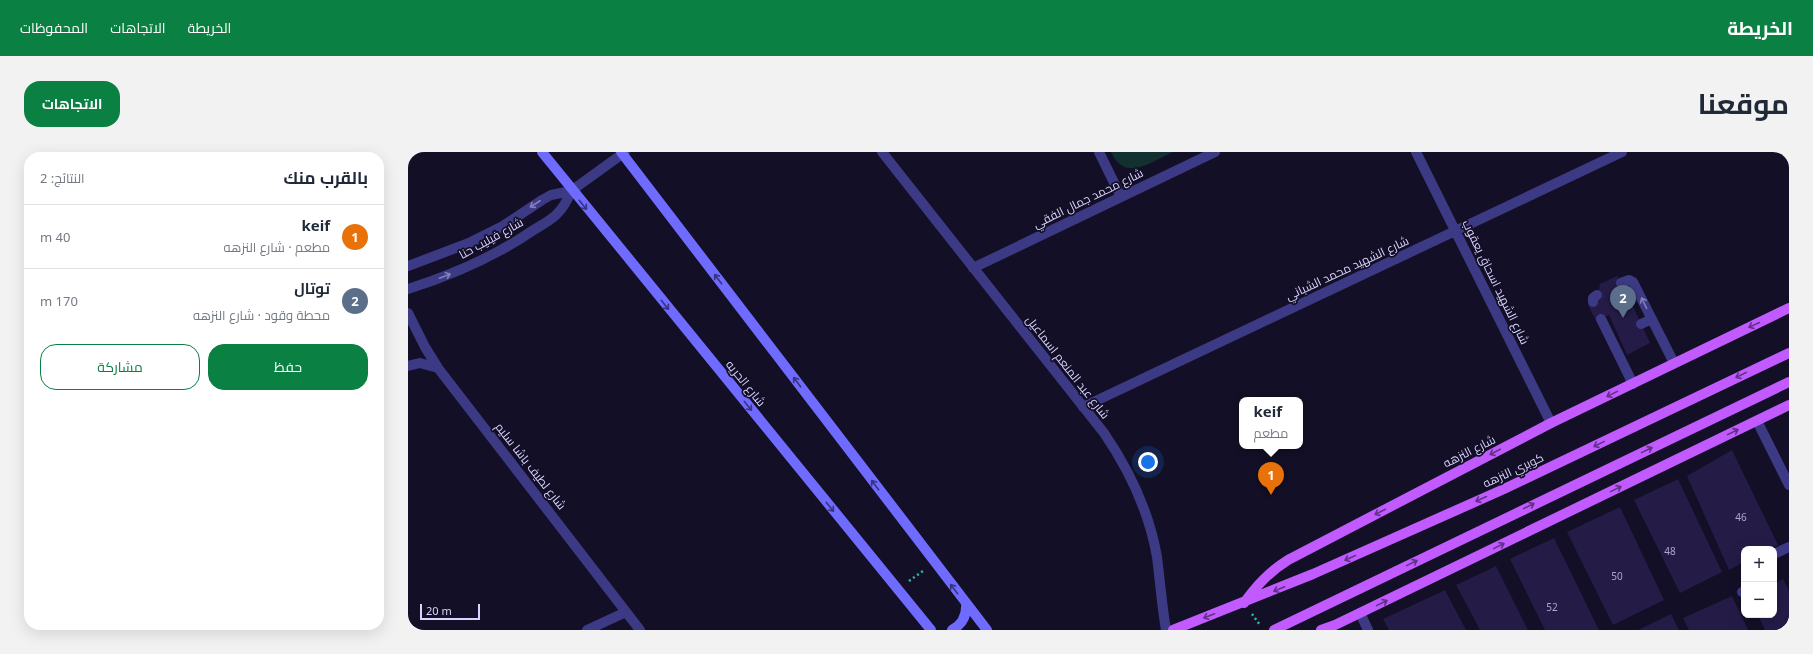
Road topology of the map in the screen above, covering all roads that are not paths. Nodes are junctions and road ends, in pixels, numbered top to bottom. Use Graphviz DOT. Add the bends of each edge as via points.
graph roads {
  1 [pos="542,152"];
  2 [pos="882,152"];
  3 [pos="1099,152"];
  4 [pos="1215,152"];
  5 [pos="1416,152"];
  6 [pos="1622,152"];
  7 [pos="623,153"];
  8 [pos="571,191"];
  9 [pos="1121,197"];
  10 [pos="1456,231"];
  11 [pos="408,266"];
  12 [pos="973,268"];
  13 [pos="1621,283"];
  14 [pos="408,289"];
  15 [pos="1789,308"];
  16 [pos="408,313"];
  17 [pos="1602,319"];
  18 [pos="1652,319"];
  19 [pos="1641,324"];
  20 [pos="1789,353"];
  21 [pos="1674,364"];
  22 [pos="408,366"];
  23 [pos="438,368"];
  24 [pos="1789,382"];
  25 [pos="1633,384"];
  26 [pos="1789,405"];
  27 [pos="1083,407"];
  28 [pos="1757,421"];
  29 [pos="1552,423"];
  30 [pos="1789,485"];
  31 [pos="1789,547"];
  32 [pos="1777,553"];
  33 [pos="966,603"];
  34 [pos="1244,603"];
  35 [pos="626,612"];
  36 [pos="1360,613"];
  37 [pos="931,629"];
  38 [pos="587,630"];
  39 [pos="640,630"];
  40 [pos="952,630"];
  41 [pos="988,630"];
  42 [pos="1166,630"];
  43 [pos="1173,630"];
  44 [pos="1274,630"];
  45 [pos="1321,630"];
  46 [pos="1368,630"];
  1 -- 8 [label="street, شارع الحريه"];
  2 -- 12 [label="street, شارع عبد المنعم اسماعيل"];
  3 -- 9 [label="street"];
  4 -- 9 [label="street, شارع محمد جمال الفقي"];
  5 -- 10 [label="street, شارع الشهيد اسحاق يعقوب"];
  6 -- 10 [label="street, شارع الشهيد محمد الشباني"];
  7 -- 8 [label="street, شارع فيليب حنا"];
  33 -- 7 [label="street, one-way"];
  8 -- 11 [label="street, شارع فيليب حنا, one-way" via="547,198 503,226 469,243"];
  14 -- 8 [label="street, شارع فيليب حنا, one-way" via="472,264 523,237 556,215 568,200"];
  8 -- 37 [label="street, شارع الحريه, one-way"];
  9 -- 12 [label="street, شارع محمد جمال الفقي"];
  10 -- 27 [label="street, شارع الشهيد محمد الشباني"];
  10 -- 29 [label="street, شارع الشهيد اسحاق يعقوب"];
  12 -- 27 [label="street, شارع عبد المنعم اسماعيل"];
  18 -- 13 [label="street, one-way" via="1633,282 1629,280"];
  15 -- 21 [label="main road, شارع النزهه, one-way"];
  16 -- 23 [label="street, شارع لطيف باشا سليم"];
  17 -- 25 [label="street" via="1615,338"];
  18 -- 19 [label="street"];
  18 -- 21 [label="street"];
  20 -- 34 [label="main road, كوبري النزهه, one-way" via="1504,489"];
  21 -- 25 [label="main road, شارع النزهه"];
  22 -- 23 [label="street" via="420,363"];
  23 -- 35 [label="street, شارع لطيف باشا سليم"];
  44 -- 24 [label="main road, one-way"];
  25 -- 29 [label="main road, شارع النزهه, one-way"];
  26 -- 28 [label="main road"];
  27 -- 42 [label="street, شارع عبد المنعم اسماعيل" via="1115,449 1141,501 1157,557"];
  28 -- 30 [label="street"];
  36 -- 28 [label="main road, one-way"];
  29 -- 34 [label="main road, شارع النزهه, one-way" via="1288,560 1266,575"];
  31 -- 32 [label="street"];
  33 -- 40 [label="street" via="963,621"];
  33 -- 41 [label="street"];
  34 -- 43 [label="main road, one-way"];
  35 -- 38 [label="street"];
  35 -- 39 [label="street, شارع لطيف باشا سليم"];
  36 -- 45 [label="main road"];
  36 -- 46 [label="street"];
}
